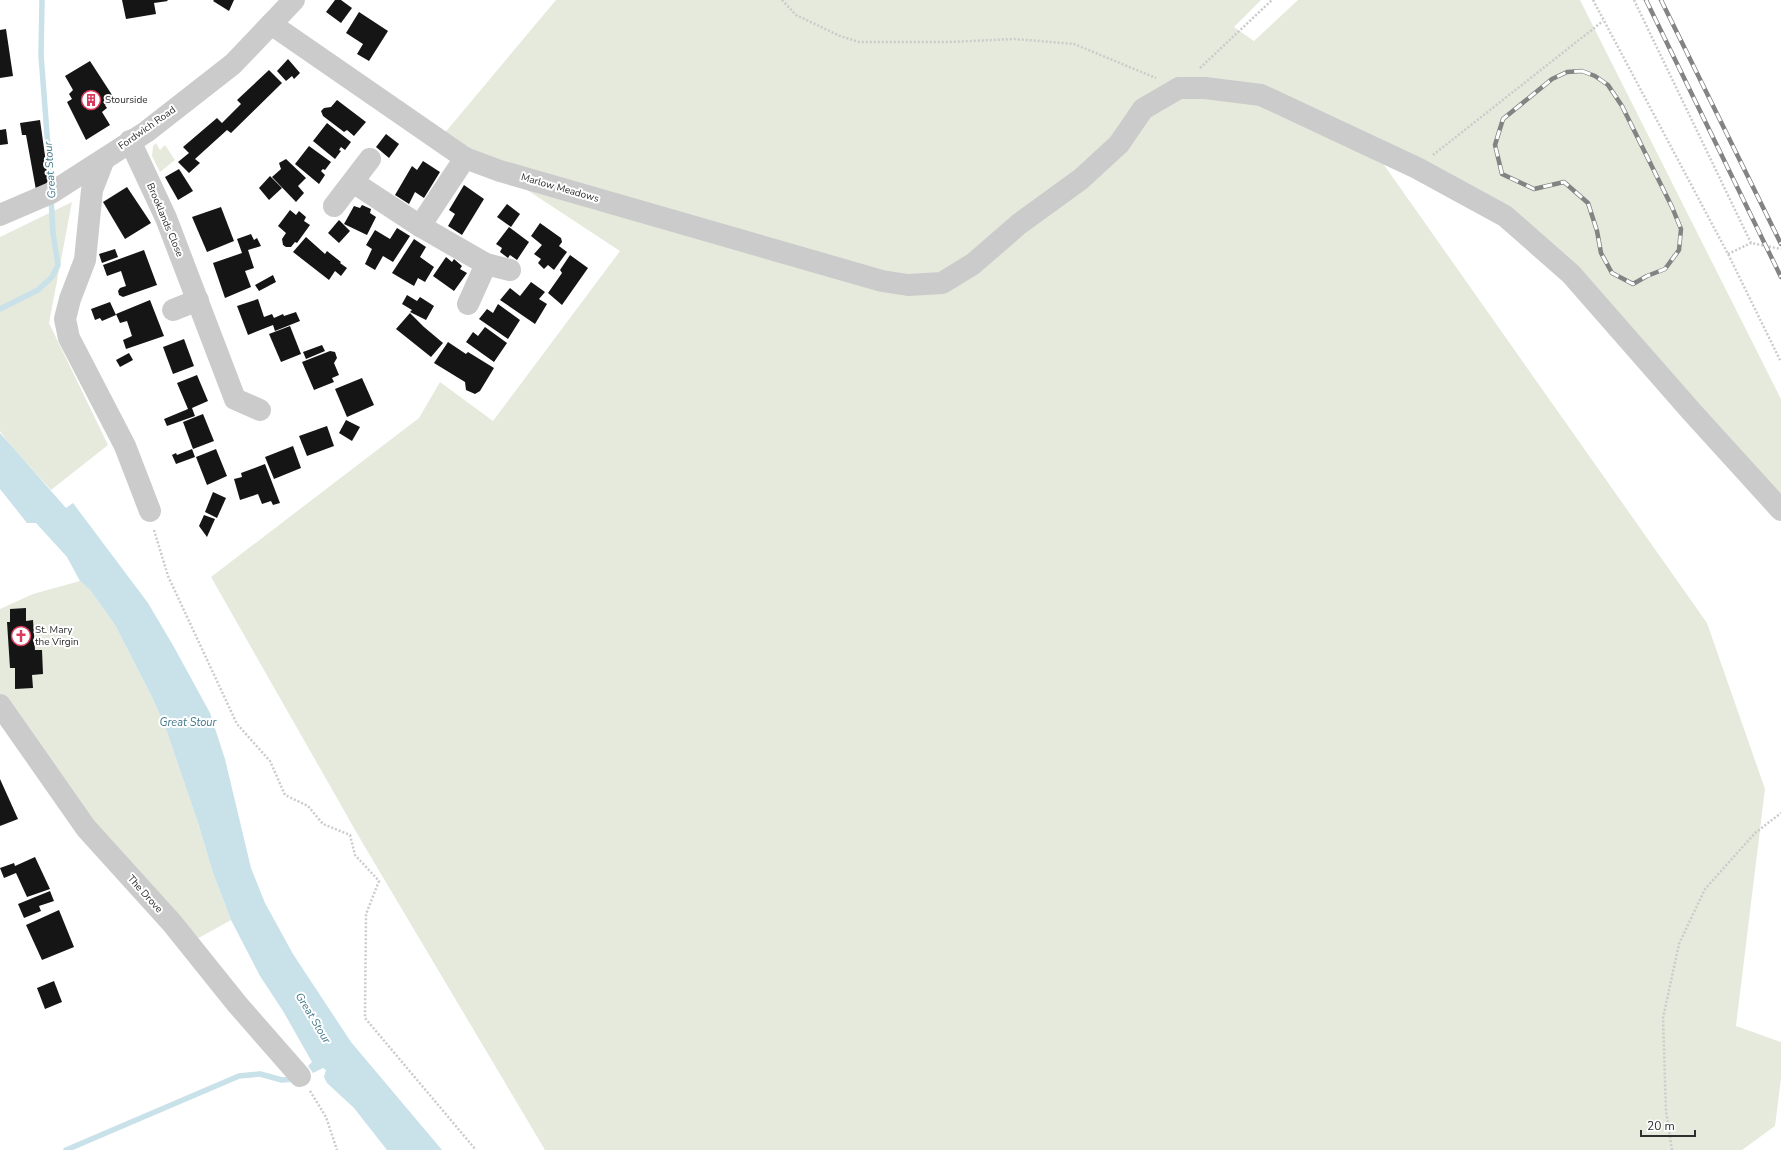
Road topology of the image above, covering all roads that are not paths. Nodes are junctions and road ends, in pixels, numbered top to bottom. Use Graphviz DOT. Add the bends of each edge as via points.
graph roads {
  1 [pos="294,0"];
  2 [pos="271,24"];
  3 [pos="130,141"];
  4 [pos="465,158"];
  5 [pos="104,159"];
  6 [pos="370,159"];
  7 [pos="353,182"];
  8 [pos="334,206"];
  9 [pos="0,215"];
  10 [pos="420,226"];
  11 [pos="486,264"];
  12 [pos="510,270"];
  13 [pos="198,300"];
  14 [pos="468,304"];
  15 [pos="174,310"];
  16 [pos="260,410"];
  17 [pos="1781,510"];
  18 [pos="150,512"];
  19 [pos="0,705"];
  20 [pos="300,1076"];
  1 -- 2 [label="street, Fordwich Road"];
  2 -- 3 [label="street, Fordwich Road" via="233,64 146,132"];
  2 -- 4 [label="street, Marlow Meadows"];
  3 -- 5 [label="street, Fordwich Road"];
  3 -- 13 [label="street, Brooklands Close" via="166,218"];
  4 -- 10 [label="street"];
  4 -- 17 [label="street, Marlow Meadows" via="500,171 882,281 908,285 942,283 974,264 1019,224 1081,179 1119,144 1143,109 1179,88 1205,88 1261,95 1417,168 1505,216 1571,274 1691,412"];
  5 -- 9 [label="street, Fordwich Road" via="51,193"];
  5 -- 18 [label="street" via="92,190 85,260 65,319 69,338 125,446"];
  6 -- 7 [label="street"];
  7 -- 8 [label="street"];
  7 -- 10 [label="street"];
  10 -- 11 [label="street"];
  11 -- 12 [label="street"];
  11 -- 14 [label="street"];
  13 -- 15 [label="street"];
  13 -- 16 [label="street, Brooklands Close" via="235,398"];
  19 -- 20 [label="street, The Drove" via="86,828 172,923"];
}
